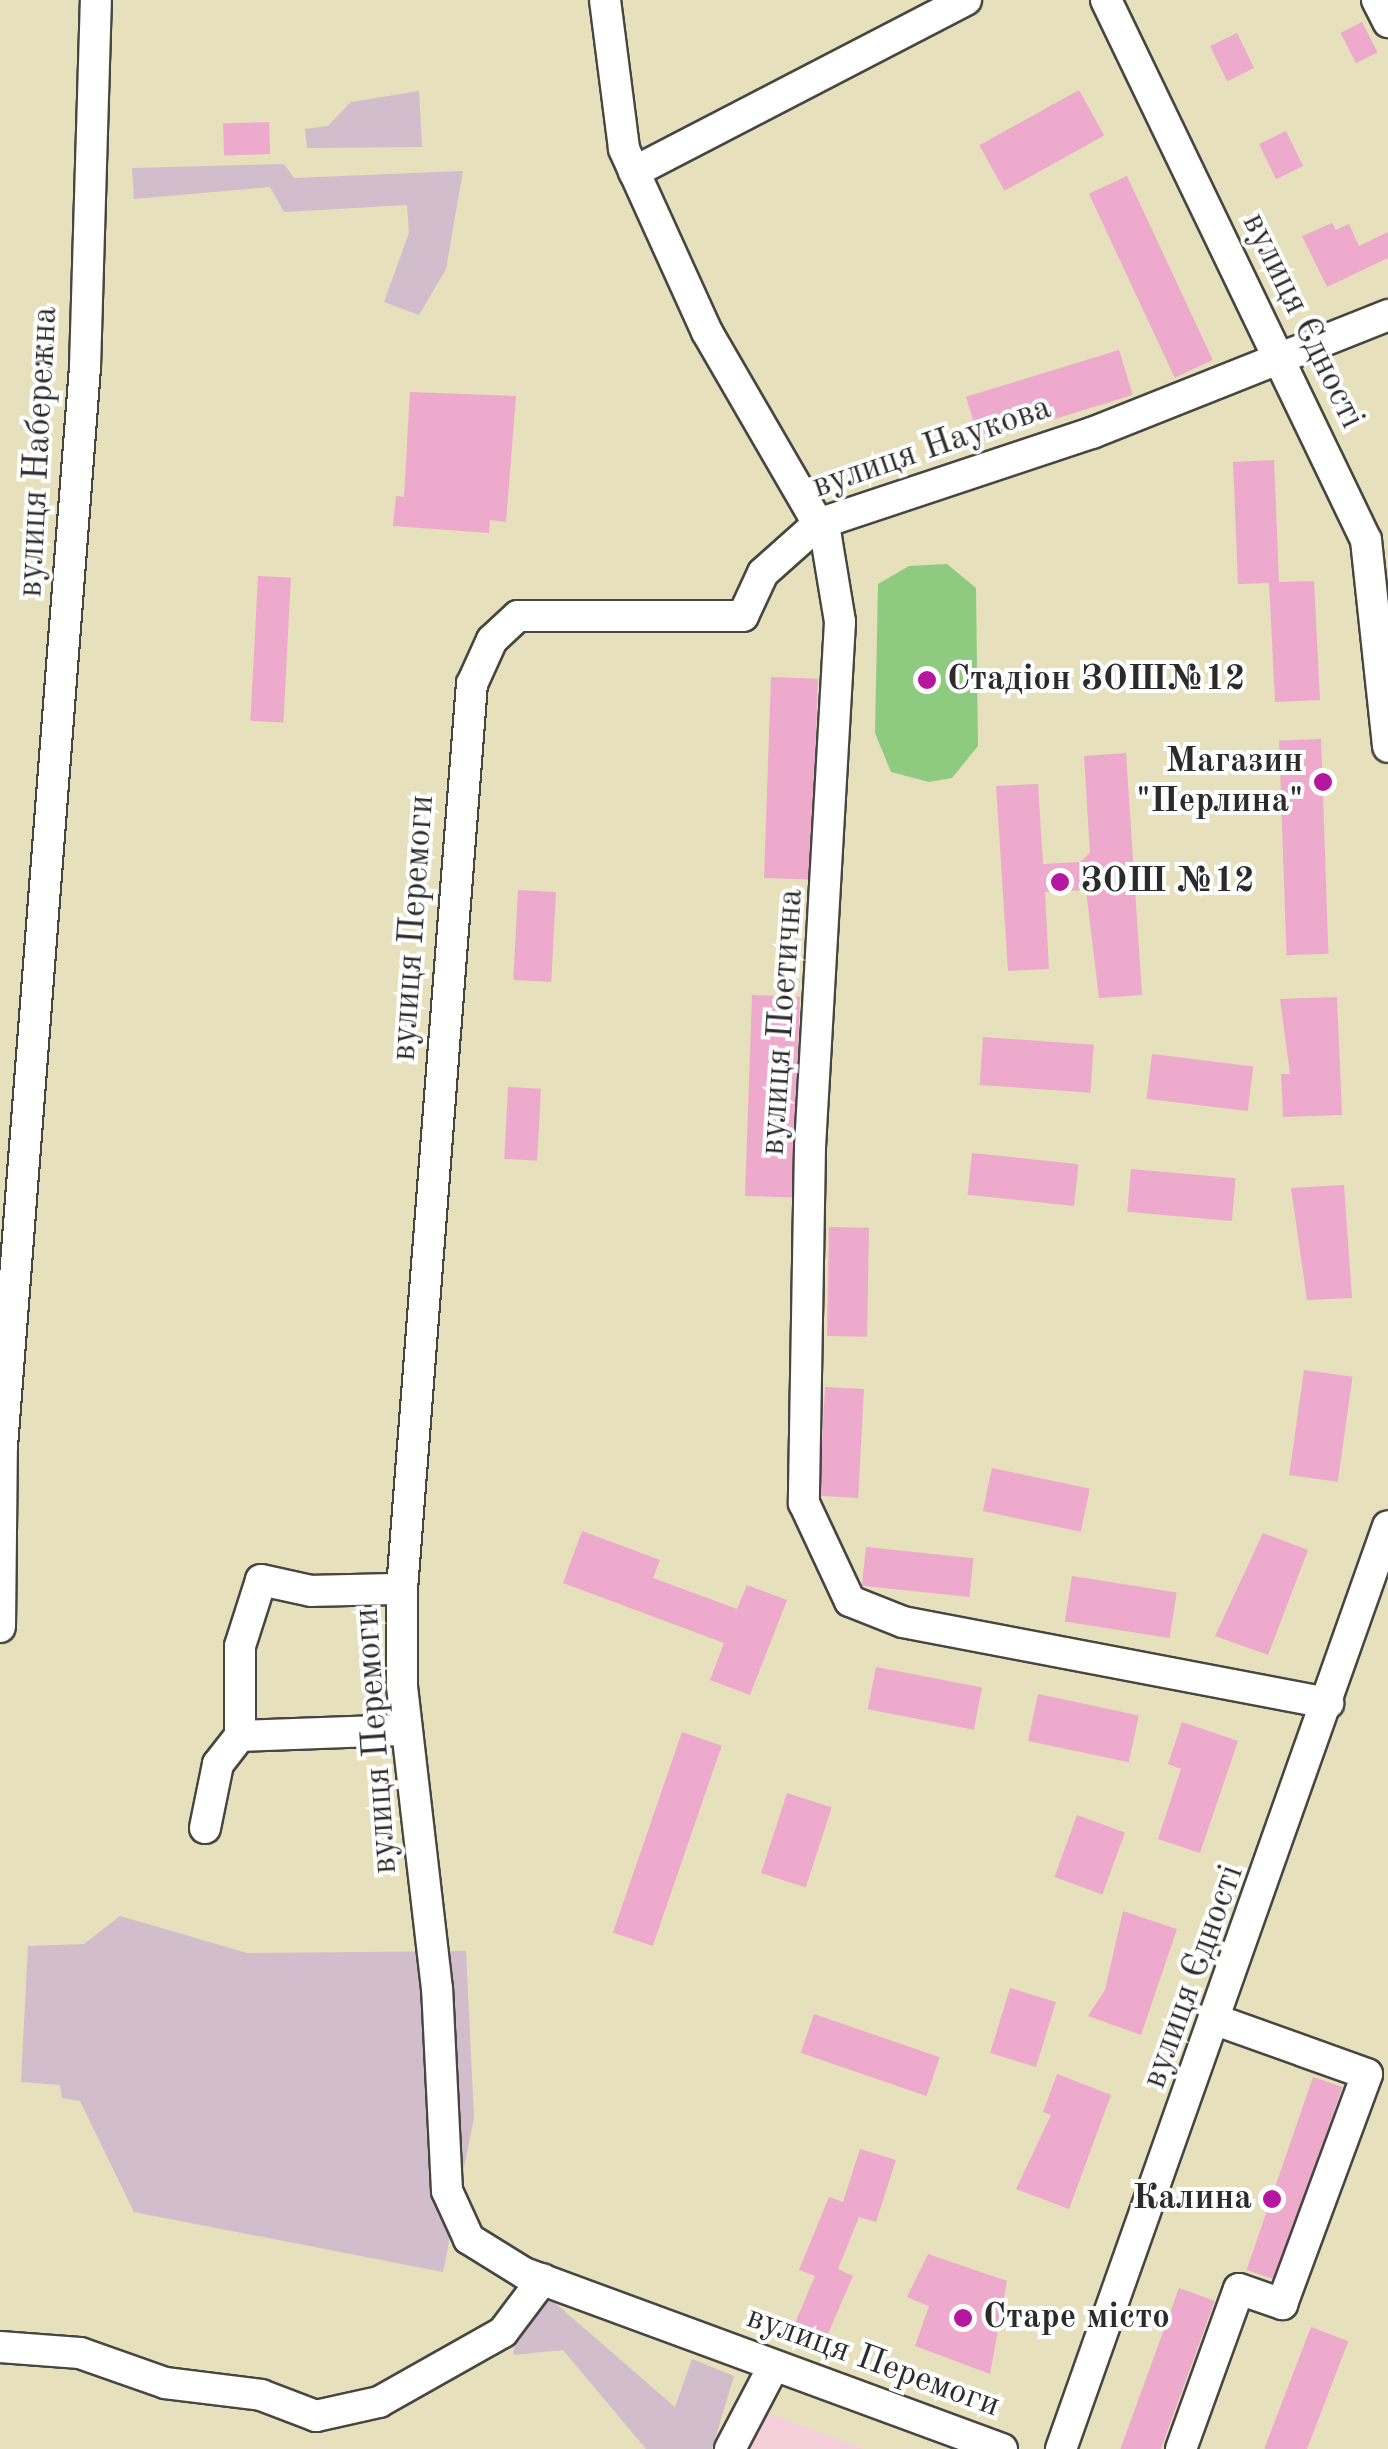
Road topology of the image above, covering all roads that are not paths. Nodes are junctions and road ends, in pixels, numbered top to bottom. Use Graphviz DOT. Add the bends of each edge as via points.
graph roads {
  1 [pos="96,0"];
  2 [pos="605,0"];
  3 [pos="966,0"];
  4 [pos="1106,0"];
  5 [pos="1378,0"];
  6 [pos="1388,22"];
  7 [pos="634,172"];
  8 [pos="1388,314"];
  9 [pos="1278,358"];
  10 [pos="818,524"];
  11 [pos="518,616"];
  12 [pos="1388,747"];
  13 [pos="1388,1526"];
  14 [pos="402,1589"];
  15 [pos="0,1627"];
  16 [pos="1328,1703"];
  17 [pos="406,1730"];
  18 [pos="240,1736"];
  19 [pos="205,1828"];
  20 [pos="1219,2020"];
  21 [pos="543,2280"];
  22 [pos="0,2347"];
  23 [pos="773,2366"];
  24 [pos="730,2449"];
  25 [pos="1002,2449"];
  26 [pos="1060,2449"];
  27 [pos="1182,2449"];
  1 -- 15 [label="street, вулиця Набережна" via="85,367 2,1446"];
  2 -- 7 [label="street, вулиця Поетична" via="608,60"];
  3 -- 7 [label="street"];
  4 -- 9 [label="street, вулиця Єдності"];
  5 -- 6 [label="street"];
  7 -- 10 [label="street, вулиця Поетична" via="707,332"];
  8 -- 9 [label="street, вулиця Наукова"];
  9 -- 10 [label="street, вулиця Наукова" via="1092,432"];
  9 -- 12 [label="street, вулиця Єдності" via="1366,540"];
  10 -- 11 [label="street, вулиця Наукова" via="763,573 742,616"];
  10 -- 16 [label="street, вулиця Поетична" via="840,622 810,1147 804,1503 850,1602 903,1622"];
  11 -- 14 [label="street, вулиця Перемоги" via="492,640 472,684 462,746"];
  13 -- 16 [label="street, вулиця Єдності"];
  14 -- 17 [label="street, вулиця Перемоги"];
  14 -- 18 [label="street" via="311,1590 261,1580 240,1646"];
  16 -- 20 [label="street, вулиця Єдності"];
  17 -- 18 [label="street"];
  17 -- 21 [label="street, вулиця Перемоги" via="436,1989 448,2191 470,2238"];
  18 -- 19 [label="street" via="218,1764"];
  20 -- 26 [label="street, вулиця Єдності"];
  20 -- 27 [label="street" via="1367,2074 1282,2304 1239,2289"];
  21 -- 22 [label="street" via="504,2332 379,2402 316,2416 261,2395 166,2383 80,2353"];
  21 -- 23 [label="street, вулиця Перемоги"];
  23 -- 24 [label="street"];
  23 -- 25 [label="street, вулиця Перемоги"];
}
